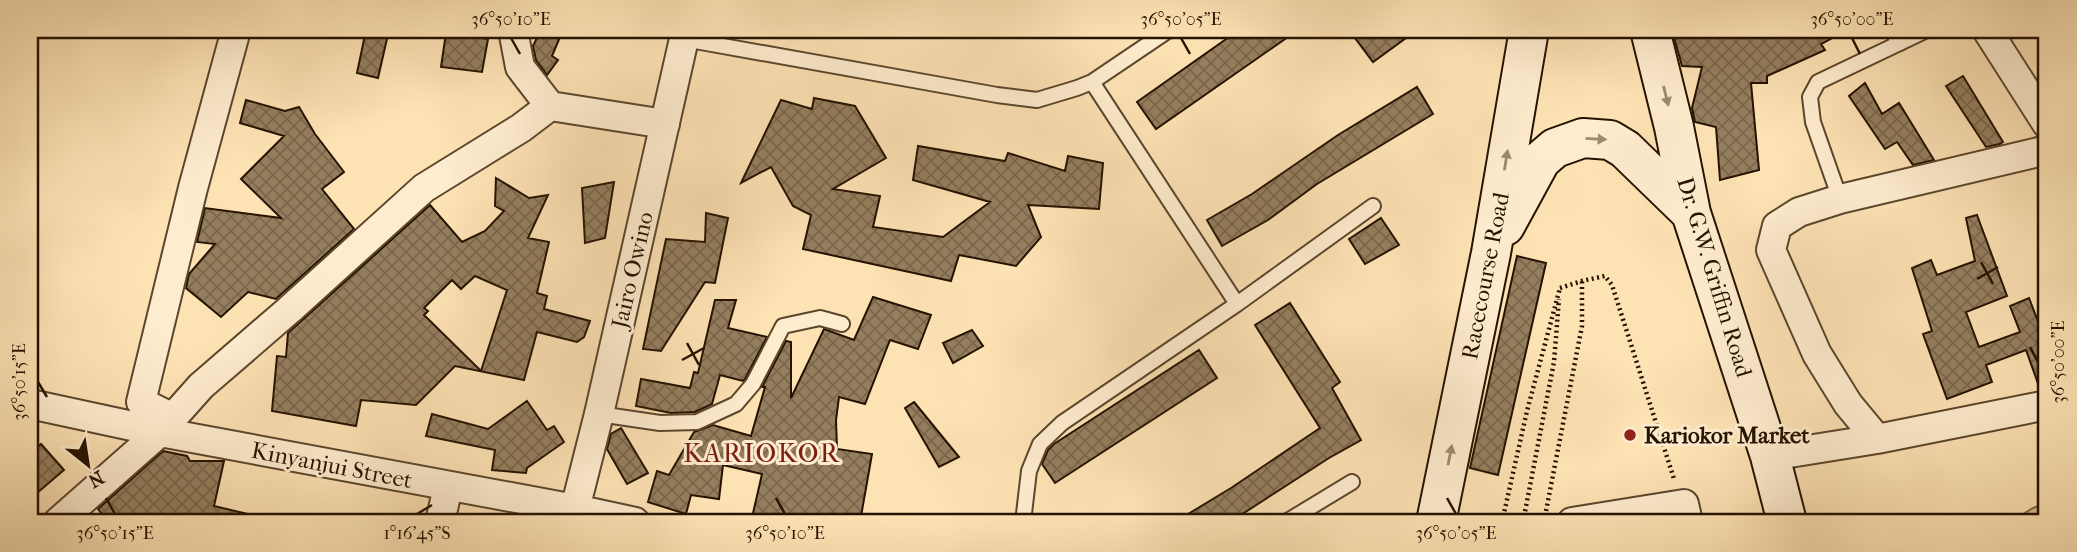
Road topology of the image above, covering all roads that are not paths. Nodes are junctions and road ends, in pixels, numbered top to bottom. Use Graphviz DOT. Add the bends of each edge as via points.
graph roads {
  1 [pos="222,30"];
  2 [pos="236,30"];
  3 [pos="513,30"];
  4 [pos="1168,30"];
  5 [pos="1529,30"];
  6 [pos="1650,30"];
  7 [pos="1891,30"];
  8 [pos="1927,30"];
  9 [pos="1987,30"];
  10 [pos="685,34"];
  11 [pos="1900,43"];
  12 [pos="1092,82"];
  13 [pos="550,106"];
  14 [pos="665,124"];
  15 [pos="2047,124"];
  16 [pos="2047,150"];
  17 [pos="1840,199"];
  18 [pos="1373,206"];
  19 [pos="1691,213"];
  20 [pos="1491,253"];
  21 [pos="1237,304"];
  22 [pos="842,324"];
  23 [pos="30,404"];
  24 [pos="2047,405"];
  25 [pos="599,414"];
  26 [pos="124,425"];
  27 [pos="166,425"];
  28 [pos="1877,439"];
  29 [pos="1770,456"];
  30 [pos="1352,482"];
  31 [pos="448,487"];
  32 [pos="1682,511"];
  33 [pos="573,516"];
  34 [pos="58,522"];
  35 [pos="440,522"];
  36 [pos="635,522"];
  37 [pos="1023,522"];
  38 [pos="1286,522"];
  39 [pos="1436,522"];
  40 [pos="1572,522"];
  41 [pos="1787,522"];
  1 -- 26 [label="street"];
  2 -- 27 [label="street" via="141,402"];
  3 -- 13 [label="street" via="520,67"];
  4 -- 12 [label="lane"];
  20 -- 5 [label="main road, Racecourse Road, one-way"];
  6 -- 19 [label="main road, Dr. G.W. Griffin Road, one-way"];
  7 -- 11 [label="lane"];
  8 -- 11 [label="lane"];
  9 -- 15 [label="street"];
  10 -- 12 [label="lane" via="1024,99 1037,100"];
  10 -- 14 [label="street, Jairo Owino"];
  11 -- 17 [label="lane" via="1818,82 1810,97 1813,122"];
  12 -- 21 [label="lane"];
  13 -- 14 [label="street"];
  13 -- 27 [label="street" via="424,188 201,386"];
  14 -- 25 [label="street, Jairo Owino"];
  16 -- 17 [label="street"];
  17 -- 28 [label="street" via="1799,212 1777,226 1771,250 1817,354 1848,404"];
  18 -- 21 [label="lane"];
  20 -- 19 [label="main road, one-way" via="1541,160 1555,148 1583,138 1610,140 1625,149"];
  19 -- 29 [label="main road, Dr. G.W. Griffin Road"];
  39 -- 20 [label="main road, Racecourse Road, one-way"];
  21 -- 37 [label="lane" via="1062,423 1040,444 1029,471"];
  22 -- 25 [label="lane" via="820,318 783,326 753,384 736,404 697,422 660,423"];
  23 -- 26 [label="street, Kinyanjui Street"];
  24 -- 28 [label="street"];
  25 -- 33 [label="street, Jairo Owino"];
  26 -- 27 [label="street, Kinyanjui Street"];
  27 -- 31 [label="street, Kinyanjui Street"];
  27 -- 34 [label="street"];
  28 -- 29 [label="street"];
  29 -- 41 [label="main road, Dr. G.W. Griffin Road"];
  30 -- 38 [label="lane"];
  31 -- 33 [label="street, Kinyanjui Street"];
  31 -- 35 [label="street"];
  32 -- 40 [label="street"];
  33 -- 36 [label="street, Kinyanjui Street"];
}
